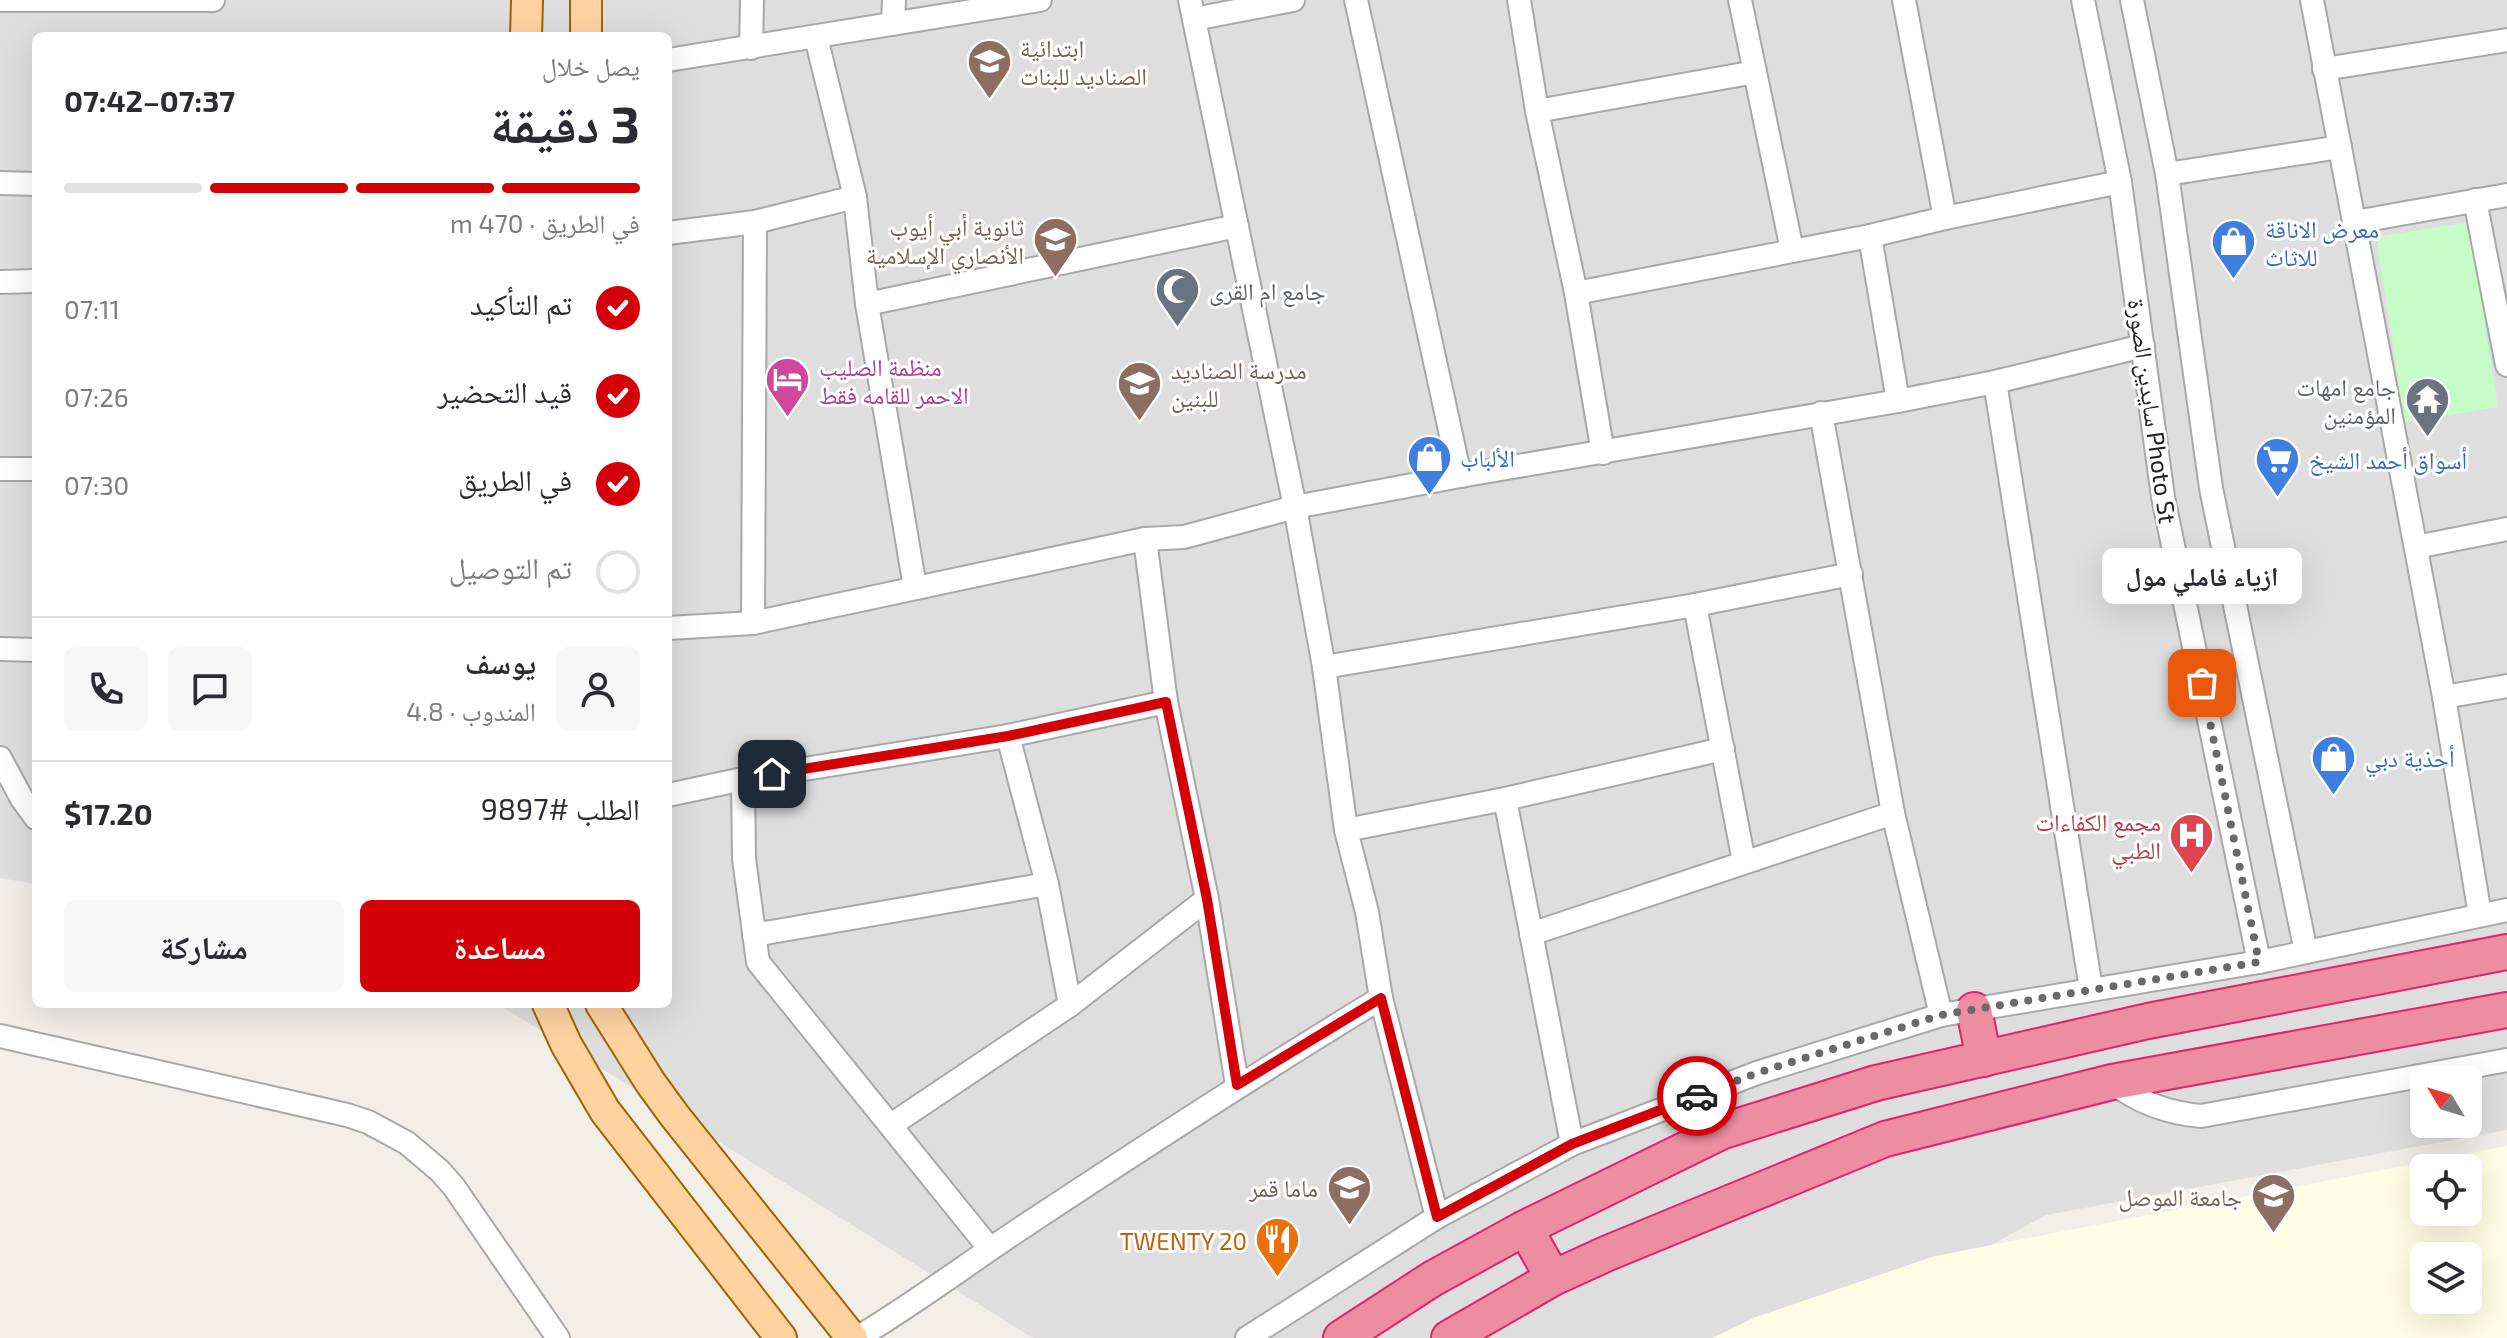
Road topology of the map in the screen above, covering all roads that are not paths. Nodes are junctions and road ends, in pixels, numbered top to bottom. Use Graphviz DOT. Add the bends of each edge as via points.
graph roads {
  1 [pos="0,0"];
  2 [pos="112,0"];
  3 [pos="213,0"];
  4 [pos="527,0"];
  5 [pos="586,0"];
  6 [pos="752,0"];
  7 [pos="894,0"];
  8 [pos="1040,0"];
  9 [pos="1293,0"];
  10 [pos="1356,0"];
  11 [pos="1519,0"];
  12 [pos="1740,0"];
  13 [pos="1904,0"];
  14 [pos="2083,0"];
  15 [pos="2132,0"];
  16 [pos="2312,0"];
  17 [pos="1192,10"];
  18 [pos="893,24"];
  19 [pos="526,32"];
  20 [pos="586,32"];
  21 [pos="816,37"];
  22 [pos="2507,40"];
  23 [pos="751,48"];
  24 [pos="672,59"];
  25 [pos="2324,69"];
  26 [pos="1755,72"];
  27 [pos="1537,111"];
  28 [pos="2340,147"];
  29 [pos="2167,174"];
  30 [pos="2120,182"];
  31 [pos="0,183"];
  32 [pos="32,184"];
  33 [pos="2507,195"];
  34 [pos="855,197"];
  35 [pos="2475,200"];
  36 [pos="1945,218"];
  37 [pos="755,222"];
  38 [pos="2355,222"];
  39 [pos="1237,226"];
  40 [pos="672,232"];
  41 [pos="1870,236"];
  42 [pos="1792,250"];
  43 [pos="32,281"];
  44 [pos="0,282"];
  45 [pos="1576,293"];
  46 [pos="867,304"];
  47 [pos="2143,346"];
  48 [pos="2507,365"];
  49 [pos="1995,382"];
  50 [pos="1898,401"];
  51 [pos="1821,413"];
  52 [pos="1603,453"];
  53 [pos="0,469"];
  54 [pos="32,469"];
  55 [pos="1460,476"];
  56 [pos="1295,507"];
  57 [pos="2507,529"];
  58 [pos="1145,539"];
  59 [pos="2416,547"];
  60 [pos="1851,574"];
  61 [pos="915,587"];
  62 [pos="1695,605"];
  63 [pos="753,623"];
  64 [pos="672,628"];
  65 [pos="0,649"];
  66 [pos="32,650"];
  67 [pos="1324,667"];
  68 [pos="2507,686"];
  69 [pos="2444,697"];
  70 [pos="1166,702"];
  71 [pos="1008,736"];
  72 [pos="1723,749"];
  73 [pos="0,758"];
  74 [pos="743,779"];
  75 [pos="672,794"];
  76 [pos="1505,799"];
  77 [pos="32,813"];
  78 [pos="1893,813"];
  79 [pos="1346,830"];
  80 [pos="1744,862"];
  81 [pos="1047,884"];
  82 [pos="1207,899"];
  83 [pos="2507,910"];
  84 [pos="2480,915"];
  85 [pos="1531,934"];
  86 [pos="754,935"];
  87 [pos="2306,952"];
  88 [pos="2507,952"];
  89 [pos="2259,962"];
  90 [pos="2091,989"];
  91 [pos="1381,998"];
  92 [pos="1070,1005"];
  93 [pos="550,1008"];
  94 [pos="2507,1010"];
  95 [pos="1957,1012"];
  96 [pos="606,1014"];
  97 [pos="0,1036"];
  98 [pos="566,1044"];
  99 [pos="1984,1059"];
  100 [pos="2507,1060"];
  101 [pos="2112,1082"];
  102 [pos="1237,1085"];
  103 [pos="891,1125"];
  104 [pos="1572,1144"];
  105 [pos="1437,1217"];
  106 [pos="1525,1228"];
  107 [pos="990,1249"];
  108 [pos="1553,1278"];
  109 [pos="558,1338"];
  110 [pos="781,1338"];
  111 [pos="854,1338"];
  112 [pos="1247,1338"];
  113 [pos="1341,1338"];
  114 [pos="1449,1338"];
  1 -- 2 [label="street"];
  2 -- 3 [label="street"];
  4 -- 19 [label="main road"];
  5 -- 20 [label="main road"];
  6 -- 23 [label="street"];
  7 -- 18 [label="street"];
  8 -- 18 [label="street"];
  9 -- 17 [label="street"];
  10 -- 55 [label="street"];
  11 -- 27 [label="street"];
  12 -- 26 [label="street"];
  13 -- 36 [label="street"];
  14 -- 30 [label="street, سايدين الصورة Photo St"];
  15 -- 29 [label="street, سايدين الصورة Photo St"];
  16 -- 25 [label="street"];
  17 -- 39 [label="street"];
  18 -- 21 [label="street"];
  21 -- 23 [label="street"];
  21 -- 34 [label="street"];
  22 -- 25 [label="street"];
  23 -- 24 [label="street"];
  25 -- 28 [label="street"];
  26 -- 27 [label="street"];
  26 -- 42 [label="street"];
  27 -- 45 [label="street"];
  28 -- 29 [label="street"];
  28 -- 38 [label="street"];
  29 -- 87 [label="street, سايدين الصورة Photo St" via="2211,488"];
  30 -- 36 [label="street"];
  30 -- 47 [label="street, سايدين الصورة Photo St"];
  31 -- 32 [label="street"];
  33 -- 35 [label="street"];
  34 -- 37 [label="street"];
  34 -- 46 [label="street"];
  35 -- 38 [label="street"];
  35 -- 48 [label="street"];
  36 -- 41 [label="street"];
  37 -- 40 [label="street"];
  37 -- 63 [label="street"];
  38 -- 59 [label="street"];
  39 -- 46 [label="street"];
  39 -- 56 [label="street"];
  41 -- 42 [label="street"];
  41 -- 50 [label="street"];
  42 -- 45 [label="street"];
  43 -- 44 [label="street"];
  45 -- 52 [label="street"];
  46 -- 61 [label="street"];
  47 -- 49 [label="street"];
  47 -- 89 [label="street, سايدين الصورة Photo St" via="2163,497"];
  49 -- 50 [label="street"];
  49 -- 90 [label="street"];
  50 -- 51 [label="street"];
  51 -- 52 [label="street"];
  51 -- 60 [label="street"];
  52 -- 55 [label="street"];
  53 -- 54 [label="street"];
  55 -- 56 [label="street"];
  56 -- 58 [label="street" via="1184,537"];
  56 -- 67 [label="street"];
  57 -- 59 [label="street"];
  58 -- 61 [label="street"];
  58 -- 70 [label="street"];
  59 -- 69 [label="street"];
  60 -- 62 [label="street"];
  60 -- 78 [label="street"];
  61 -- 63 [label="street"];
  62 -- 67 [label="street"];
  62 -- 72 [label="street"];
  63 -- 64 [label="street"];
  65 -- 66 [label="street"];
  67 -- 79 [label="street"];
  68 -- 69 [label="street"];
  69 -- 84 [label="street"];
  70 -- 71 [label="street"];
  70 -- 82 [label="street"];
  71 -- 74 [label="street"];
  71 -- 81 [label="street"];
  72 -- 76 [label="street"];
  72 -- 80 [label="street"];
  73 -- 77 [label="street"];
  74 -- 75 [label="street"];
  74 -- 86 [label="street" via="744,859"];
  76 -- 79 [label="street"];
  76 -- 85 [label="street"];
  78 -- 80 [label="street"];
  78 -- 95 [label="street"];
  79 -- 91 [label="street"];
  80 -- 85 [label="street"];
  81 -- 86 [label="street"];
  81 -- 92 [label="street"];
  82 -- 92 [label="street"];
  82 -- 102 [label="street"];
  83 -- 84 [label="street"];
  84 -- 87 [label="street"];
  85 -- 104 [label="street"];
  86 -- 103 [label="street" via="758,962"];
  87 -- 89 [label="street"];
  88 -- 99 [label="highway" via="2148,1021"];
  89 -- 90 [label="street"];
  90 -- 95 [label="street"];
  91 -- 102 [label="street"];
  91 -- 105 [label="street"];
  92 -- 103 [label="street"];
  93 -- 98 [label="main road"];
  94 -- 101 [label="highway"];
  95 -- 99 [label="highway"];
  95 -- 104 [label="street" via="1757,1073"];
  96 -- 98 [label="main road"];
  96 -- 111 [label="main road" via="674,1115"];
  97 -- 109 [label="street" via="347,1115 388,1132 424,1156 454,1187"];
  98 -- 110 [label="main road" via="605,1111"];
  99 -- 106 [label="highway" via="1876,1083 1723,1131"];
  100 -- 101 [label="street" via="2201,1116 2151,1106"];
  101 -- 108 [label="highway" via="1885,1139"];
  102 -- 107 [label="street"];
  103 -- 107 [label="street"];
  104 -- 105 [label="street"];
  105 -- 112 [label="street"];
  106 -- 108 [label="highway"];
  106 -- 113 [label="highway"];
  107 -- 111 [label="street"];
  108 -- 114 [label="highway"];
}
